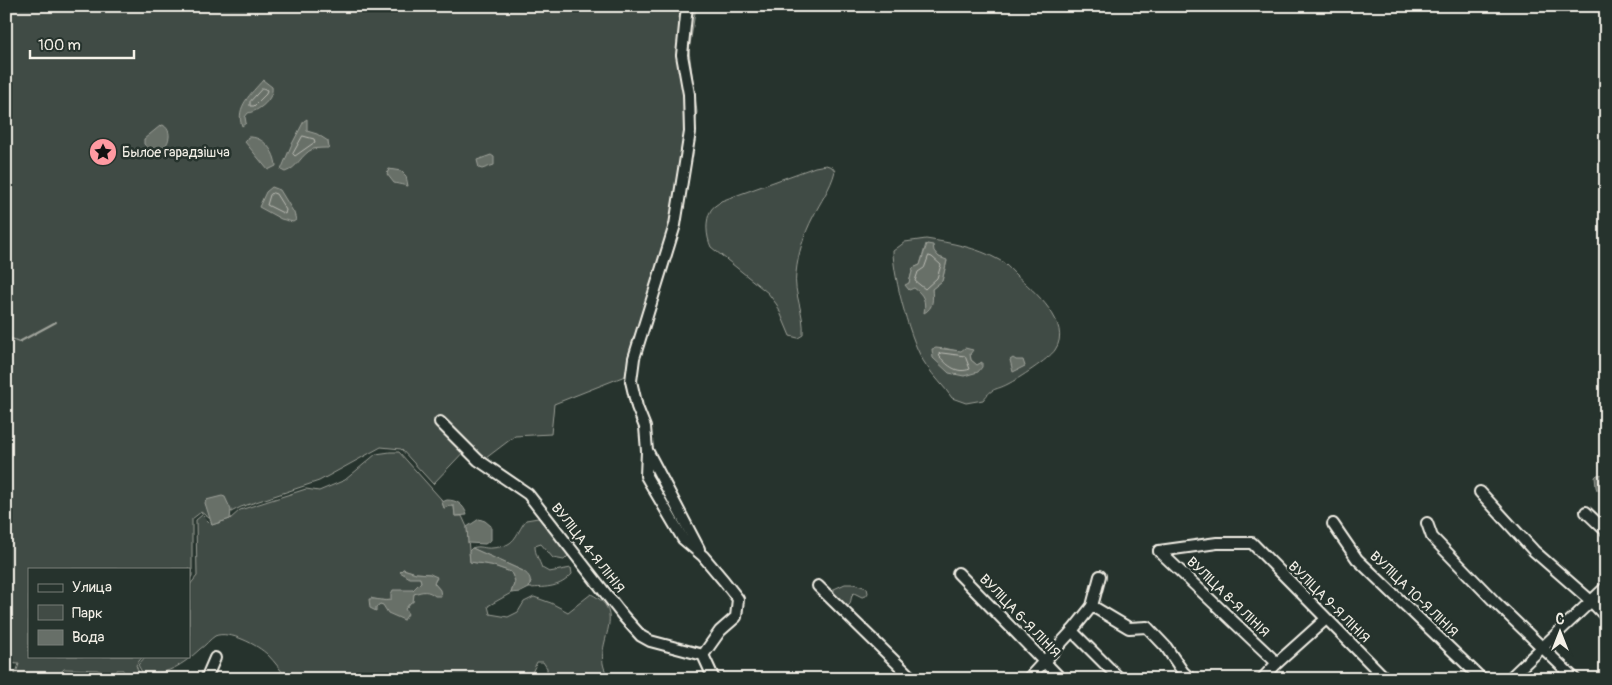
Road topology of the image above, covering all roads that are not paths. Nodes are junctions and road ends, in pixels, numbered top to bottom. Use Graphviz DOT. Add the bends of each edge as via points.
graph roads {
  1 [pos="687,6"];
  2 [pos="440,422"];
  3 [pos="1480,492"];
  4 [pos="1586,512"];
  5 [pos="1427,523"];
  6 [pos="1333,524"];
  7 [pos="1606,531"];
  8 [pos="1252,543"];
  9 [pos="958,573"];
  10 [pos="1100,576"];
  11 [pos="818,586"];
  12 [pos="1606,587"];
  13 [pos="1591,601"];
  14 [pos="1092,606"];
  15 [pos="1606,617"];
  16 [pos="1326,619"];
  17 [pos="1072,631"];
  18 [pos="1542,646"];
  19 [pos="703,655"];
  20 [pos="215,658"];
  21 [pos="1043,661"];
  22 [pos="1277,663"];
  23 [pos="206,679"];
  24 [pos="714,679"];
  25 [pos="913,679"];
  26 [pos="1028,679"];
  27 [pos="1061,679"];
  28 [pos="1120,679"];
  29 [pos="1191,679"];
  30 [pos="1262,679"];
  31 [pos="1386,679"];
  32 [pos="1482,679"];
  33 [pos="1509,679"];
  34 [pos="1575,679"];
  1 -- 19 [label="street" via="682,55 689,94 690,132 675,225 634,358 630,381 645,427 646,476 683,539 703,556 738,599 736,617 720,630"];
  2 -- 19 [label="street, ВУЛІЦА 4-Я ЛІНІЯ" via="478,460 528,494 641,636"];
  3 -- 13 [label="street" via="1534,551"];
  4 -- 7 [label="street"];
  5 -- 18 [label="street" via="1432,537"];
  6 -- 32 [label="street, ВУЛІЦА 10-Я ЛІНІЯ" via="1357,559"];
  8 -- 16 [label="street, ВУЛІЦА 9-Я ЛІНІЯ"];
  8 -- 22 [label="street, ВУЛІЦА 8-Я ЛІНІЯ" via="1217,543 1160,551"];
  9 -- 21 [label="street, ВУЛІЦА 6-Я ЛІНІЯ"];
  10 -- 14 [label="street"];
  11 -- 25 [label="street"];
  12 -- 13 [label="street"];
  13 -- 15 [label="street"];
  13 -- 18 [label="street"];
  14 -- 17 [label="street"];
  14 -- 29 [label="street" via="1129,628 1146,627"];
  16 -- 22 [label="street"];
  16 -- 31 [label="street, ВУЛІЦА 9-Я ЛІНІЯ"];
  17 -- 21 [label="street"];
  17 -- 28 [label="street"];
  18 -- 33 [label="street"];
  18 -- 34 [label="street"];
  19 -- 24 [label="street"];
  20 -- 23 [label="street"];
  21 -- 26 [label="street"];
  21 -- 27 [label="street, ВУЛІЦА 6-Я ЛІНІЯ"];
  22 -- 30 [label="street"];
}
